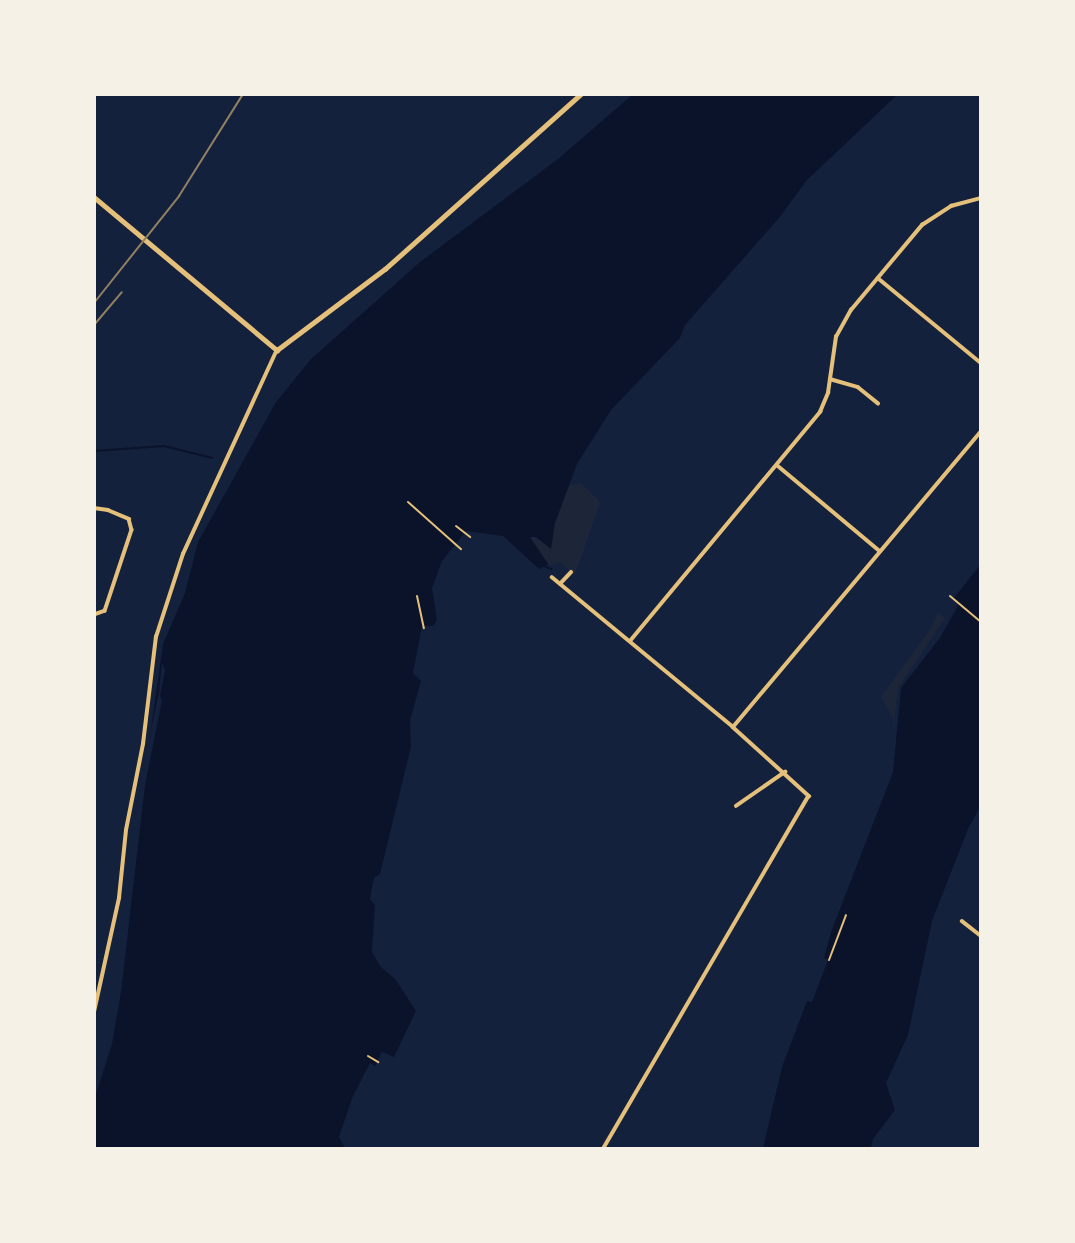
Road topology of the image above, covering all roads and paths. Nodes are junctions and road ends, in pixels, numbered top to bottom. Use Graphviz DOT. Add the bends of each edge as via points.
graph roads {
  1 [pos="581,94"];
  2 [pos="94,197"];
  3 [pos="981,198"];
  4 [pos="878,278"];
  5 [pos="277,350"];
  6 [pos="981,363"];
  7 [pos="830,379"];
  8 [pos="878,403"];
  9 [pos="981,431"];
  10 [pos="777,465"];
  11 [pos="408,502"];
  12 [pos="94,508"];
  13 [pos="456,526"];
  14 [pos="470,537"];
  15 [pos="461,549"];
  16 [pos="880,551"];
  17 [pos="571,572"];
  18 [pos="552,577"];
  19 [pos="560,584"];
  20 [pos="418,596"];
  21 [pos="950,596"];
  22 [pos="94,615"];
  23 [pos="981,622"];
  24 [pos="424,628"];
  25 [pos="630,641"];
  26 [pos="733,727"];
  27 [pos="785,772"];
  28 [pos="736,806"];
  29 [pos="846,915"];
  30 [pos="962,921"];
  31 [pos="981,936"];
  32 [pos="828,960"];
  33 [pos="94,1012"];
  34 [pos="368,1056"];
  35 [pos="378,1062"];
  36 [pos="604,1149"];
  1 -- 5 [label="street" via="385,269"];
  2 -- 5 [label="street"];
  3 -- 4 [label="street" via="963,201 931,218"];
  4 -- 6 [label="street"];
  4 -- 7 [label="street" via="842,323 833,348"];
  5 -- 33 [label="street" via="183,554 156,637 119,898"];
  7 -- 8 [label="street" via="858,387"];
  7 -- 10 [label="street" via="824,406"];
  9 -- 16 [label="street"];
  10 -- 16 [label="street"];
  10 -- 25 [label="street"];
  11 -- 15 [label="path"];
  12 -- 22 [label="street" via="129,519 132,530 105,611"];
  13 -- 14 [label="path"];
  16 -- 26 [label="street"];
  17 -- 19 [label="street"];
  18 -- 19 [label="street"];
  19 -- 25 [label="street"];
  20 -- 24 [label="path"];
  21 -- 23 [label="path"];
  25 -- 26 [label="street"];
  26 -- 27 [label="street"];
  27 -- 28 [label="street"];
  27 -- 36 [label="street" via="809,796 806,806"];
  29 -- 32 [label="path"];
  30 -- 31 [label="street"];
  34 -- 35 [label="path"];
}
